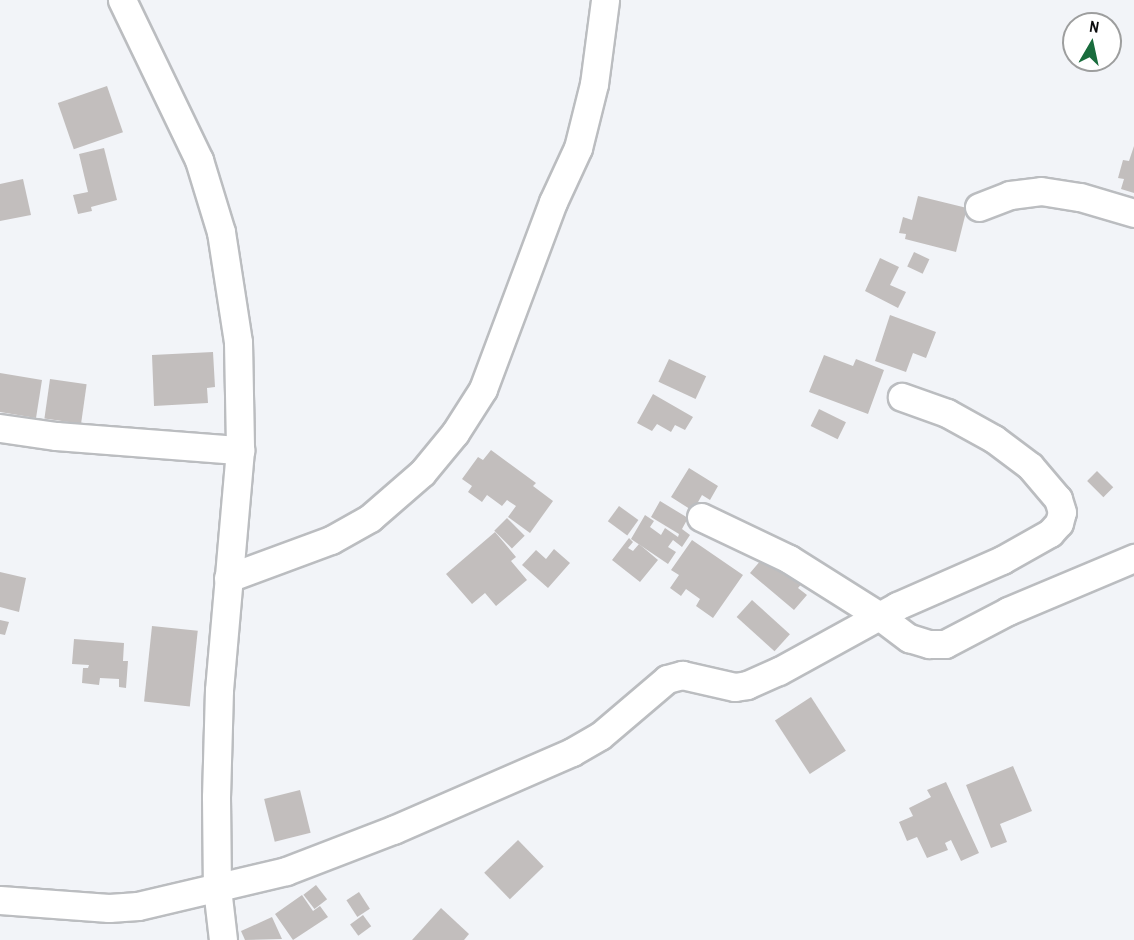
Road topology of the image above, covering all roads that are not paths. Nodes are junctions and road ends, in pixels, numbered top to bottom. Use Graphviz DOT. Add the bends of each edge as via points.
graph roads {
  1 [pos="122,0"];
  2 [pos="605,0"];
  3 [pos="979,207"];
  4 [pos="1134,213"];
  5 [pos="902,397"];
  6 [pos="0,428"];
  7 [pos="240,450"];
  8 [pos="701,517"];
  9 [pos="1134,558"];
  10 [pos="228,578"];
  11 [pos="878,615"];
  12 [pos="217,888"];
  13 [pos="0,900"];
  14 [pos="223,940"];
  1 -- 7 [label="street" via="199,160 221,232 238,342"];
  2 -- 10 [label="street" via="594,84 578,148 483,389 455,434 422,473 370,518 331,540"];
  3 -- 4 [label="street" via="1010,195 1041,191 1080,197"];
  5 -- 11 [label="street" via="947,413 994,439 1030,466 1058,499 1062,512 1050,533 1031,544"];
  6 -- 7 [label="street"];
  7 -- 10 [label="street"];
  8 -- 11 [label="street" via="789,559"];
  9 -- 11 [label="street" via="1008,611 945,644 909,639"];
  10 -- 12 [label="street" via="219,690"];
  11 -- 12 [label="street" via="747,685 727,686 682,675 667,679 600,736 572,752 393,830 286,871"];
  12 -- 13 [label="street" via="138,906 109,908"];
  12 -- 14 [label="street"];
}
